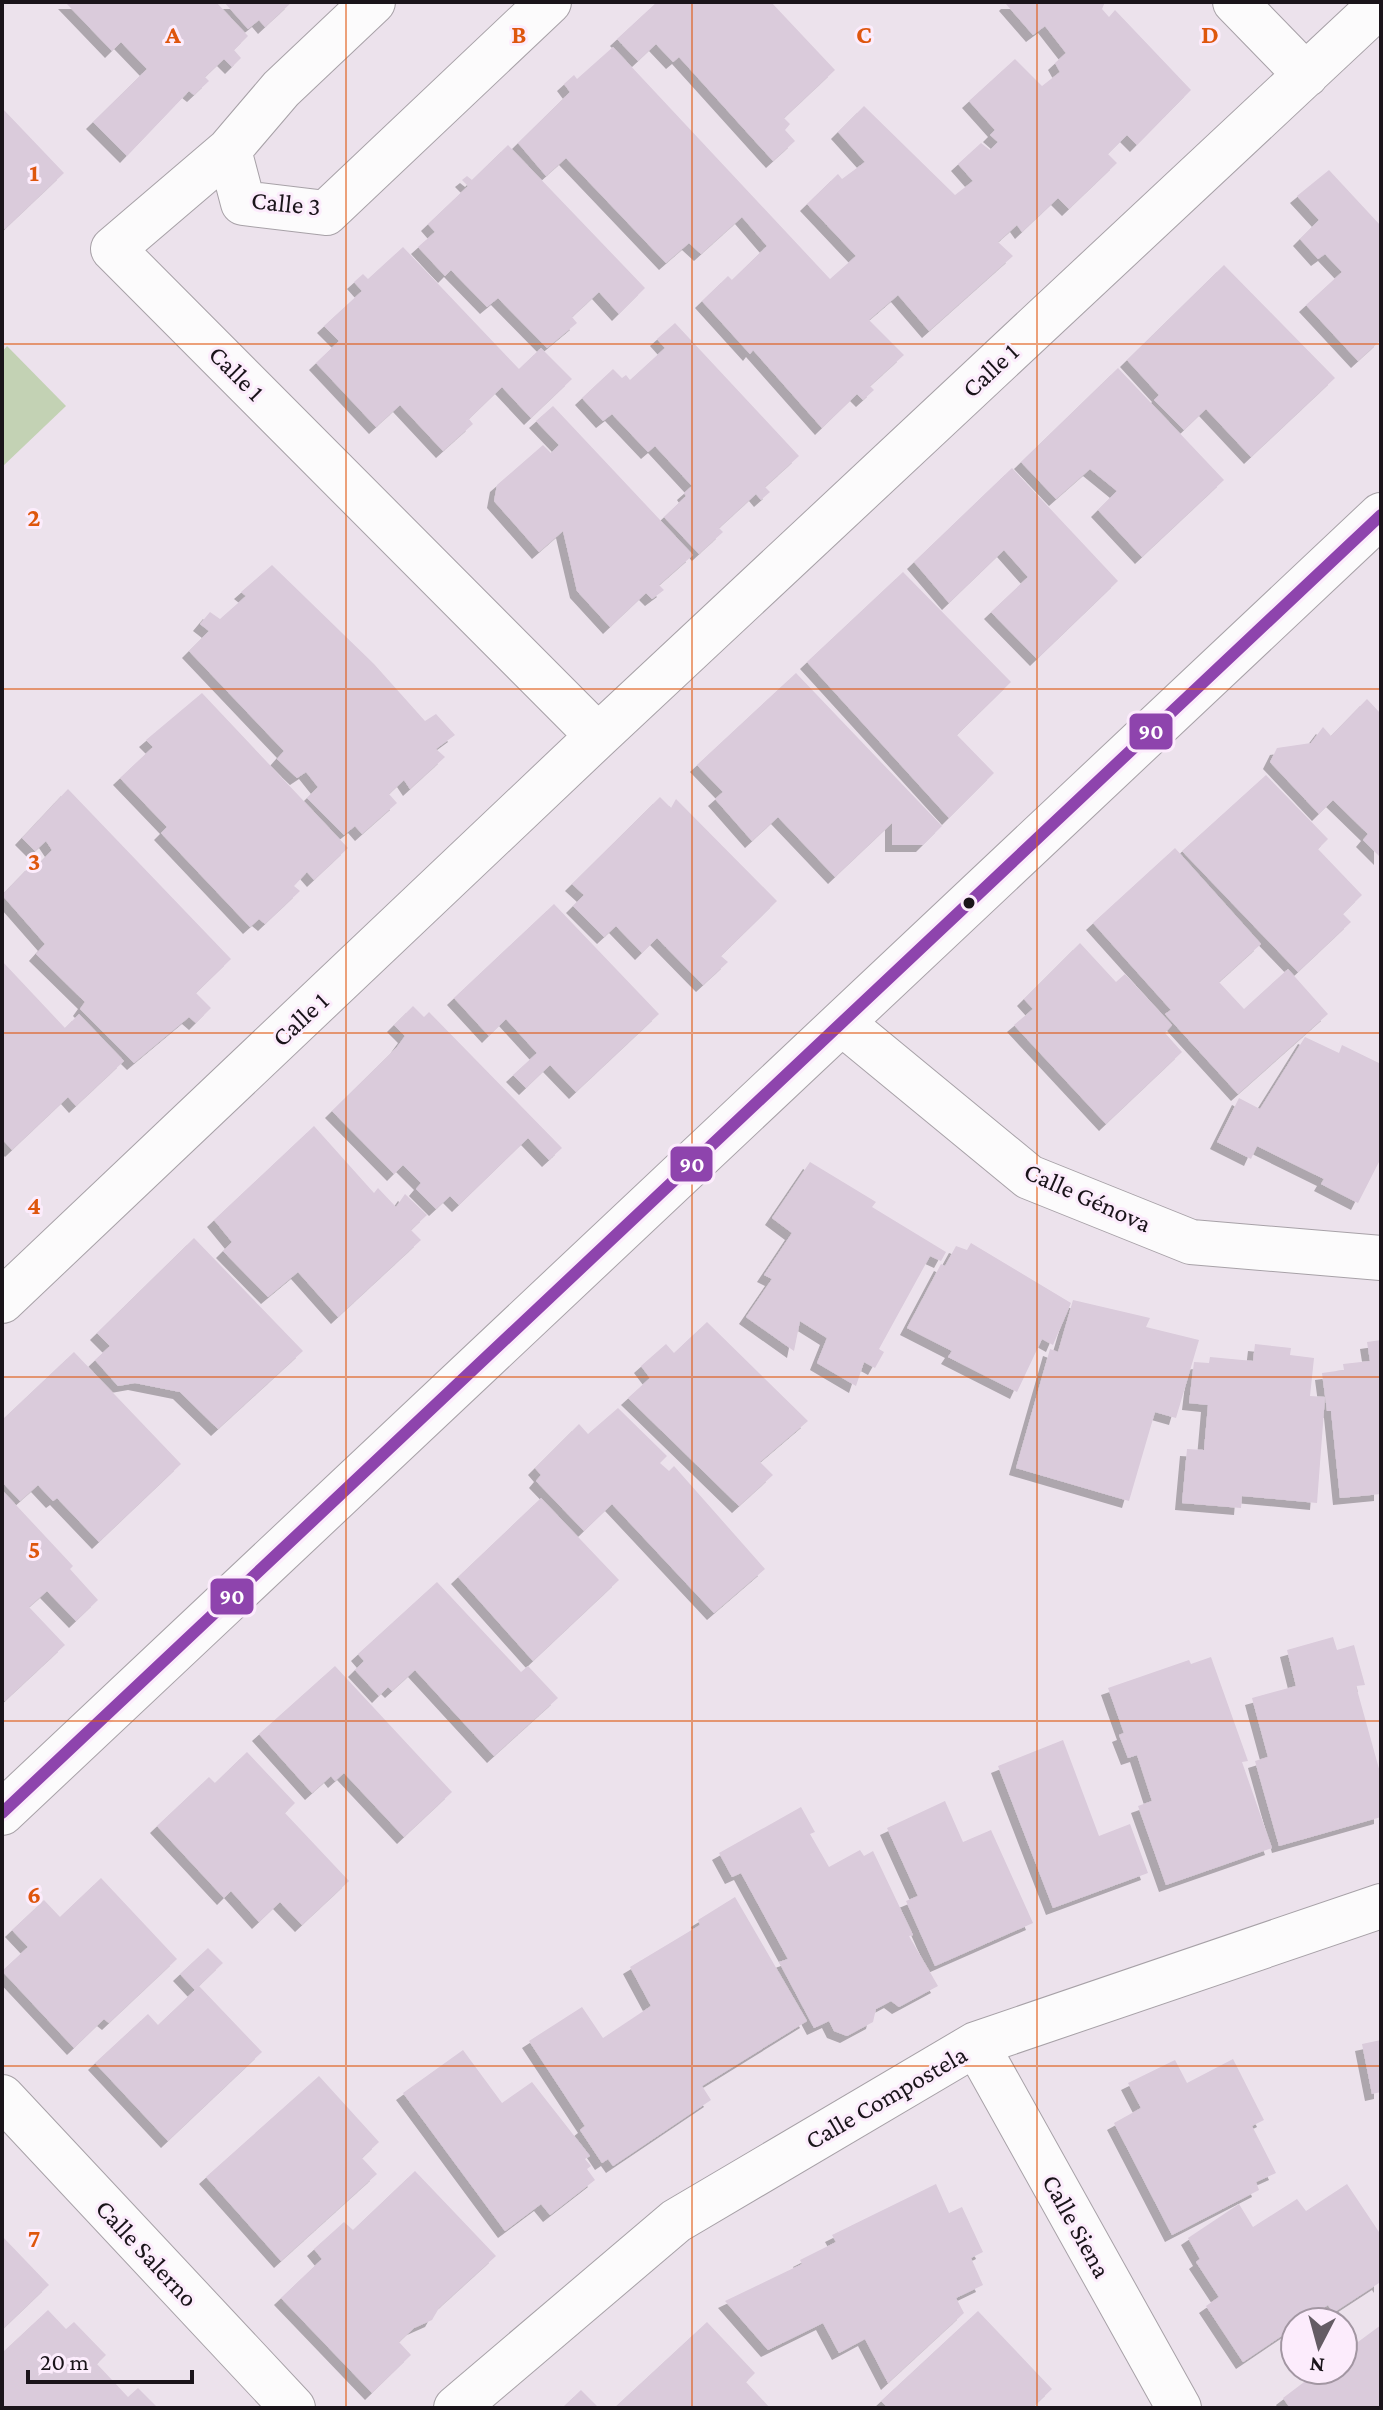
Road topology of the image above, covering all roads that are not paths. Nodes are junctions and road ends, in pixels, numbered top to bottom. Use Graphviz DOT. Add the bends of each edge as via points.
graph roads {
  1 [pos="373,2"];
  2 [pos="549,2"];
  3 [pos="1235,2"];
  4 [pos="1381,4"];
  5 [pos="1306,75"];
  6 [pos="229,150"];
  7 [pos="1381,515"];
  8 [pos="598,736"];
  9 [pos="842,1023"];
  10 [pos="1381,1258"];
  11 [pos="2,1301"];
  12 [pos="2,1813"];
  13 [pos="1381,1906"];
  14 [pos="976,2044"];
  15 [pos="2,2097"];
  16 [pos="293,2408"];
  17 [pos="456,2408"];
  18 [pos="1179,2408"];
  1 -- 6 [label="street" via="281,89"];
  2 -- 6 [label="street, Calle 3" via="326,213 243,203"];
  3 -- 5 [label="street"];
  4 -- 5 [label="street, Calle 1"];
  5 -- 8 [label="street, Calle 1"];
  6 -- 8 [label="street, Calle 1" via="113,249"];
  7 -- 9 [label="street"];
  8 -- 11 [label="street, Calle 1"];
  9 -- 10 [label="street, Calle Génova" via="1029,1177 1191,1242"];
  9 -- 12 [label="street"];
  13 -- 14 [label="street, Calle Compostela"];
  14 -- 17 [label="street, Calle Compostela" via="676,2221"];
  14 -- 18 [label="street, Calle Siena"];
  15 -- 16 [label="street, Calle Salerno"];
}
